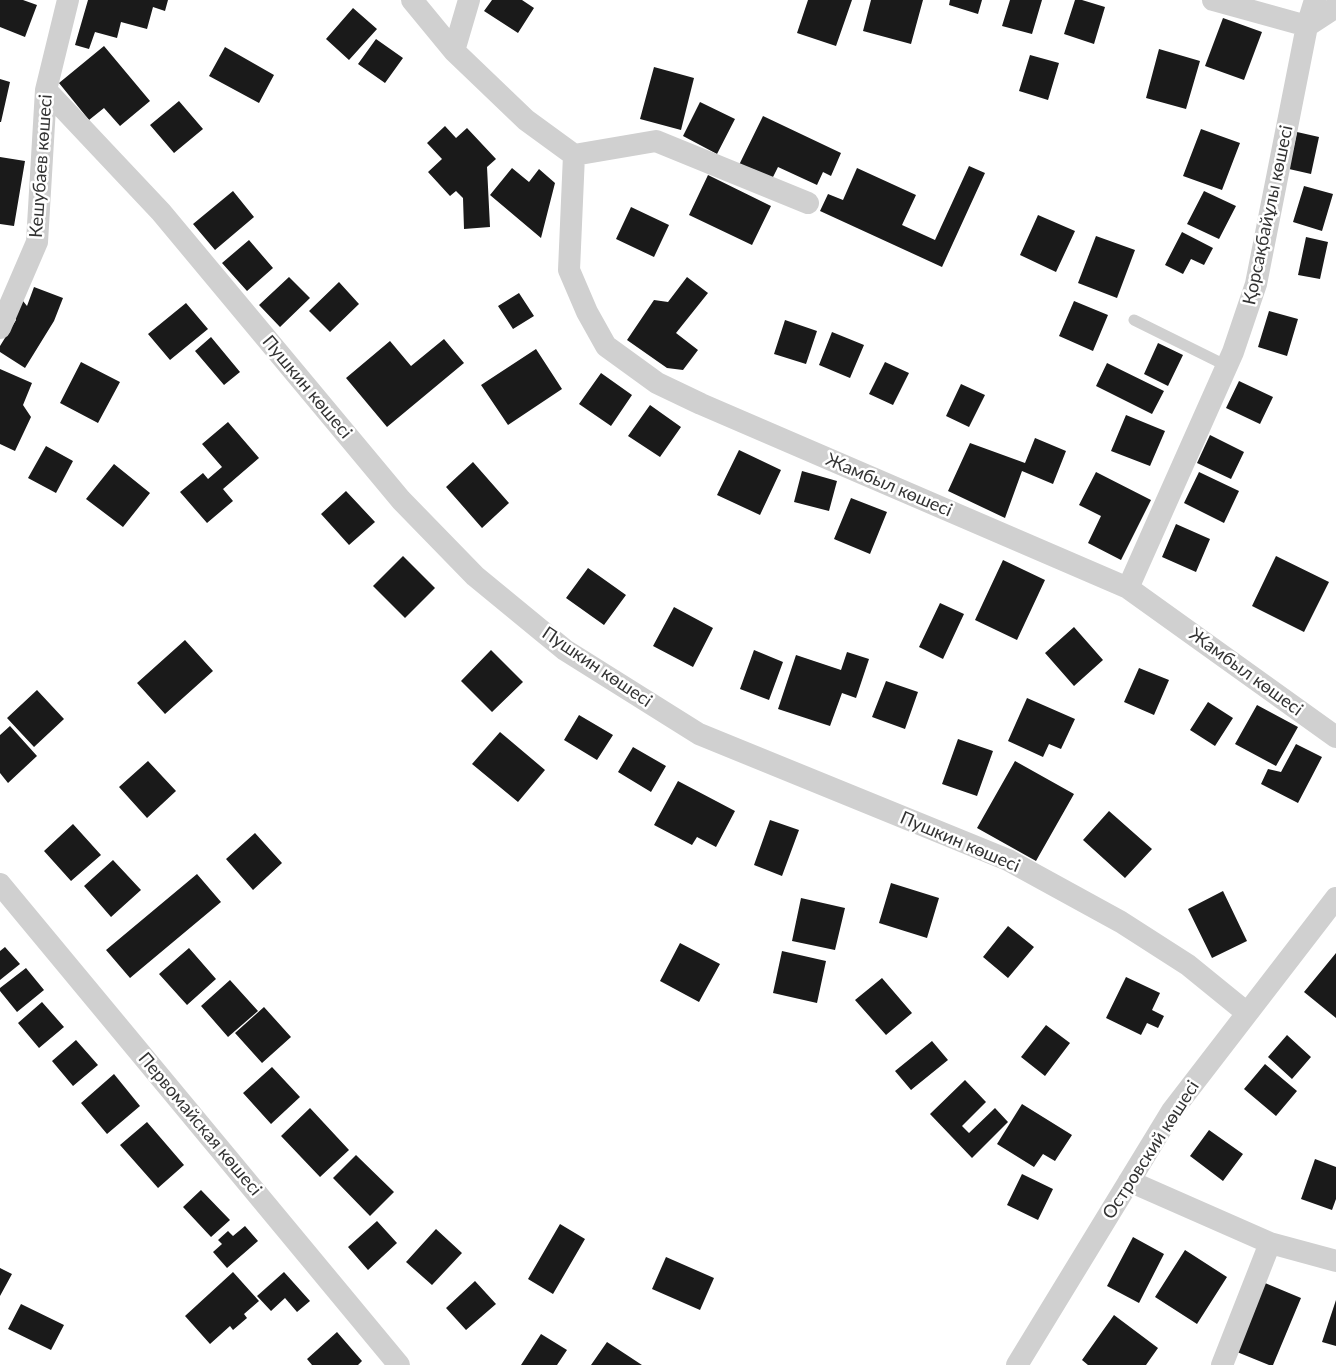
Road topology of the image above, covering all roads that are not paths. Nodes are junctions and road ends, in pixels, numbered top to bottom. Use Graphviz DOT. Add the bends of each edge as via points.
graph roads {
  1 [pos="68,0"];
  2 [pos="412,0"];
  3 [pos="469,0"];
  4 [pos="1214,0"];
  5 [pos="1315,0"];
  6 [pos="1336,8"];
  7 [pos="1307,26"];
  8 [pos="454,51"];
  9 [pos="46,90"];
  10 [pos="574,155"];
  11 [pos="808,203"];
  12 [pos="1134,320"];
  13 [pos="0,328"];
  14 [pos="1227,366"];
  15 [pos="1128,588"];
  16 [pos="1336,737"];
  17 [pos="0,884"];
  18 [pos="1336,898"];
  19 [pos="1247,1014"];
  20 [pos="1129,1181"];
  21 [pos="1270,1243"];
  22 [pos="1336,1261"];
  23 [pos="399,1365"];
  24 [pos="1017,1365"];
  25 [pos="1222,1365"];
  1 -- 9 [label="street, Кешубаев көшесі"];
  2 -- 8 [label="street"];
  3 -- 8 [label="street"];
  4 -- 7 [label="street"];
  5 -- 7 [label="street, Қорсақбайұлы көшесі"];
  6 -- 7 [label="street"];
  7 -- 14 [label="street, Қорсақбайұлы көшесі" via="1256,284"];
  8 -- 10 [label="street" via="526,120"];
  9 -- 13 [label="street, Кешубаев көшесі" via="37,242"];
  9 -- 19 [label="street, Пушкин көшесі" via="161,212 401,500 475,576 565,650 699,734 1008,860 1121,922 1188,965"];
  10 -- 11 [label="street" via="656,141"];
  10 -- 15 [label="street, Жамбыл көшесі" via="568,270 606,346 656,382 701,404"];
  12 -- 14 [label="lane"];
  14 -- 15 [label="street, Қорсақбайұлы көшесі"];
  15 -- 16 [label="street, Жамбыл көшесі"];
  17 -- 23 [label="street, Первомайская көшесі"];
  18 -- 19 [label="street, Островский көшесі"];
  19 -- 20 [label="street, Островский көшесі" via="1172,1111"];
  20 -- 21 [label="street"];
  20 -- 24 [label="street, Островский көшесі"];
  21 -- 22 [label="street"];
  21 -- 25 [label="street"];
}
